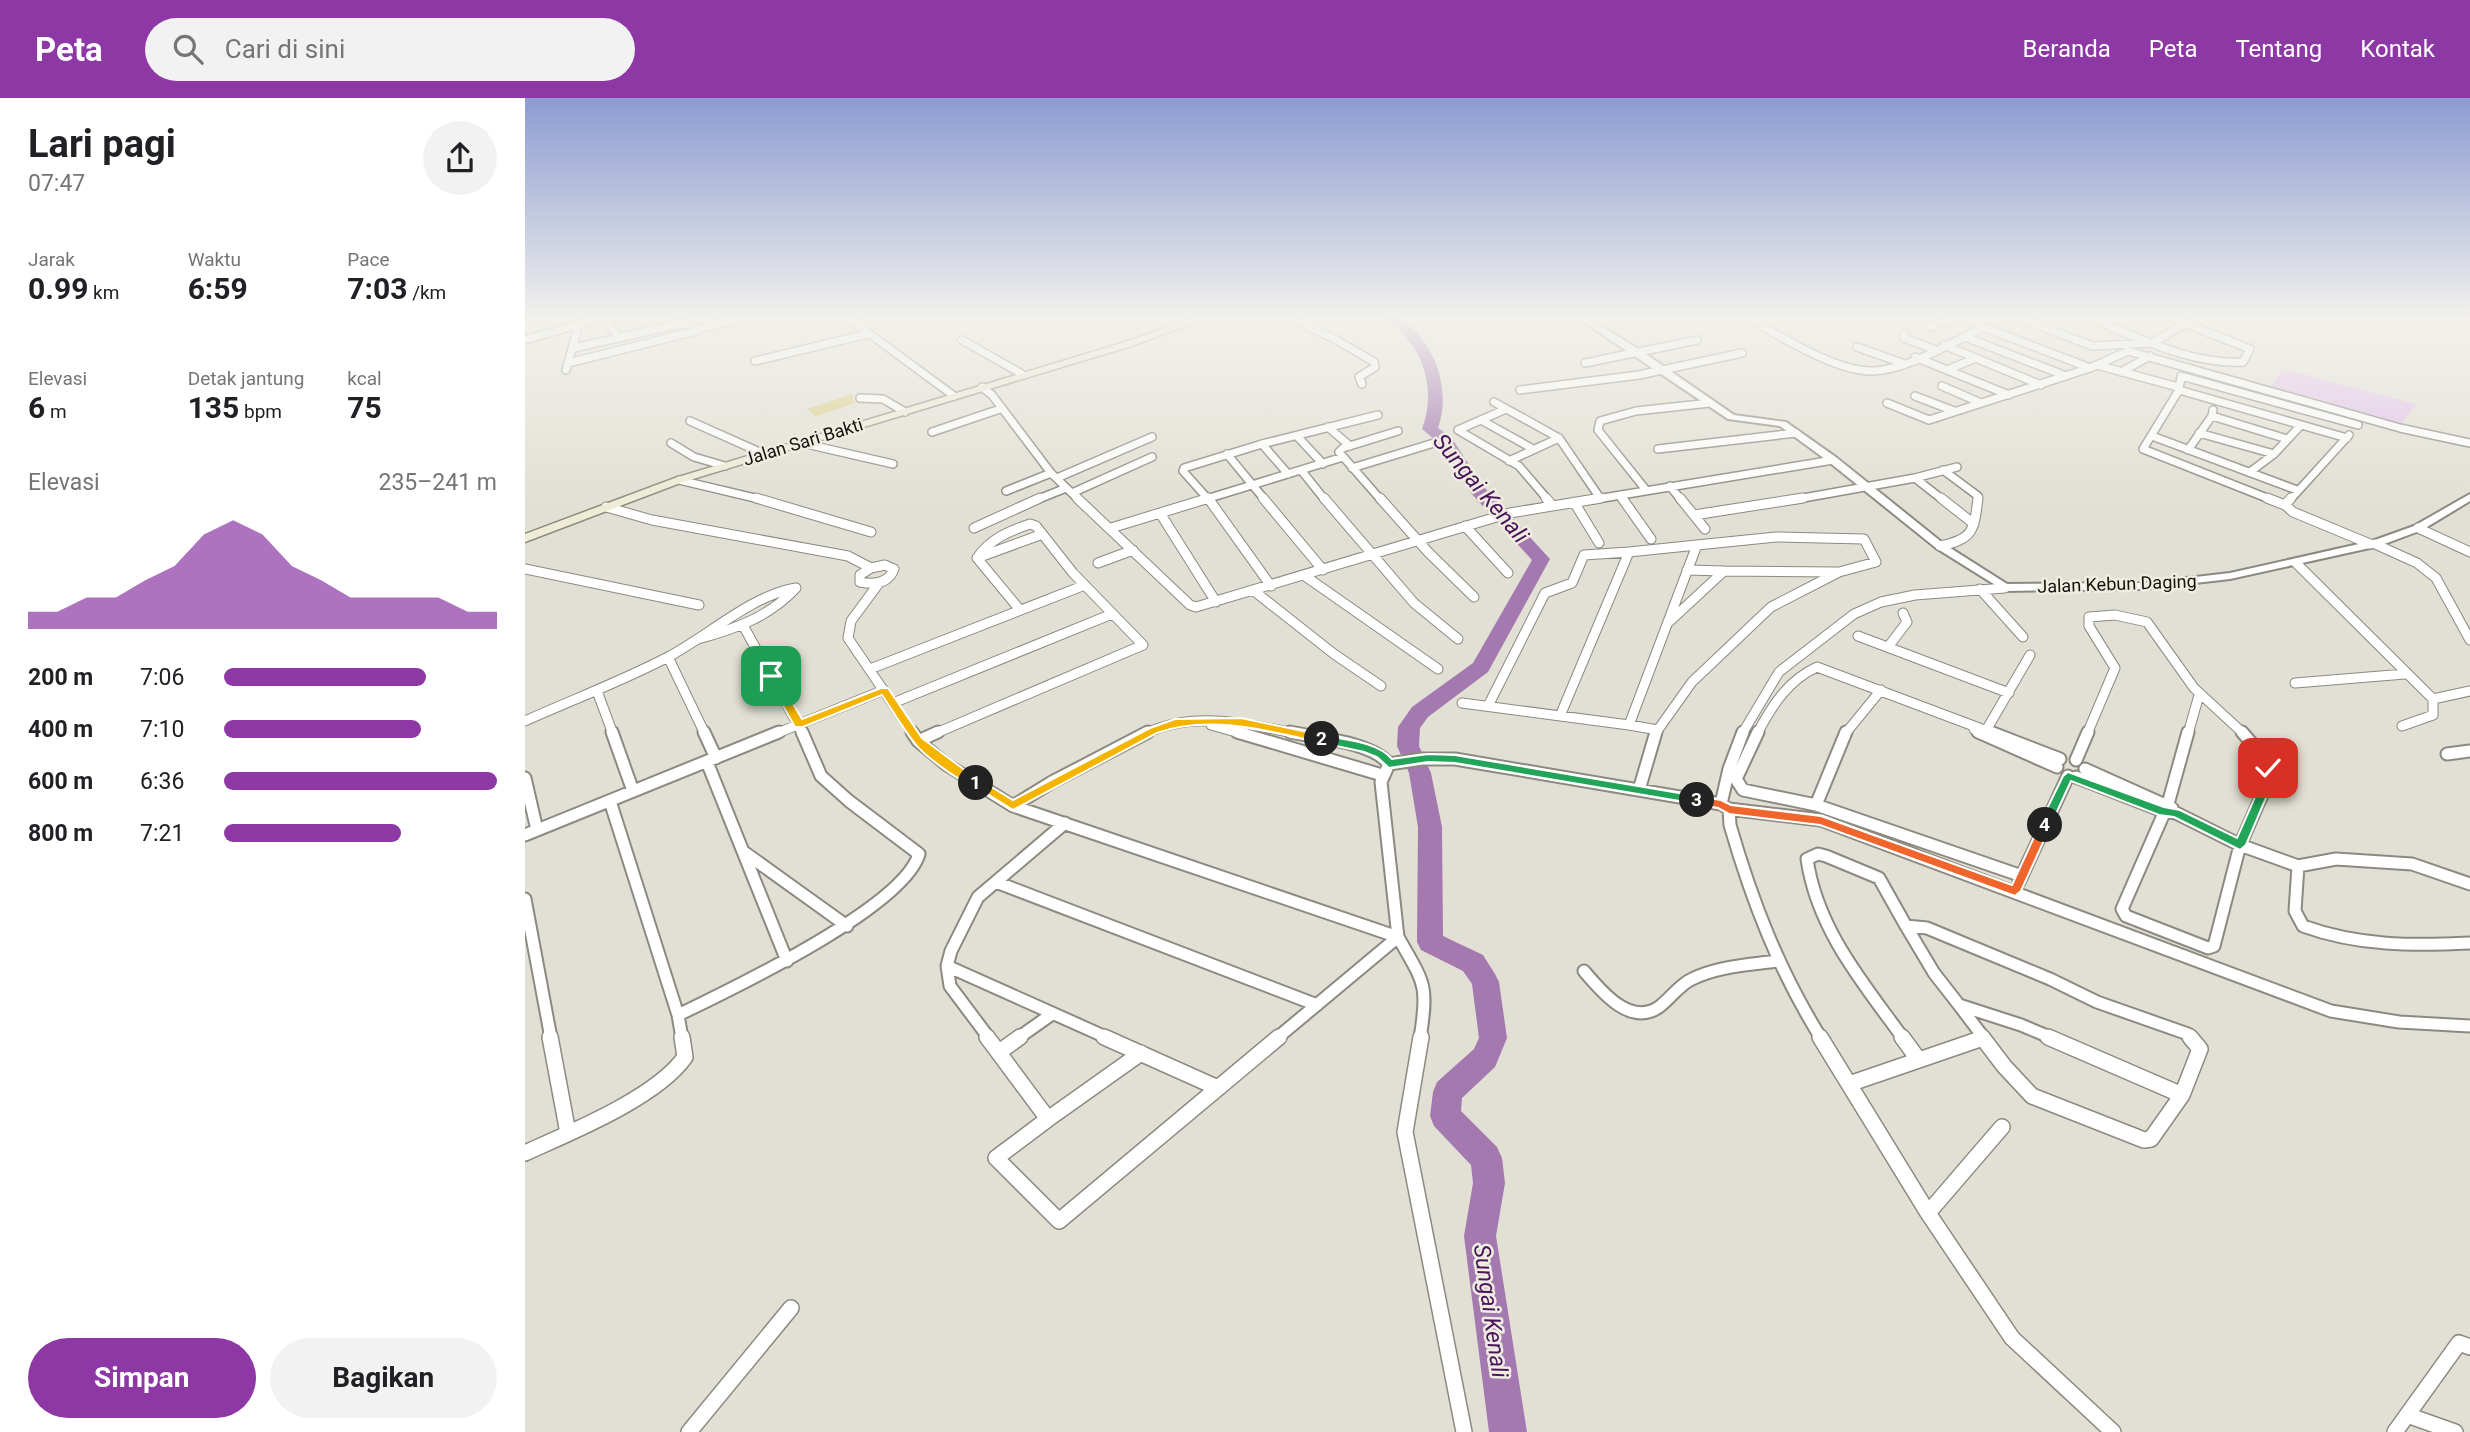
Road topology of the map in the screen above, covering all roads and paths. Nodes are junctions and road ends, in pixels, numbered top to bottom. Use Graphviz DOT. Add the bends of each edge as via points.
graph roads {
  1 [pos="932,380"];
  2 [pos="1003,380"];
  3 [pos="1360,380"];
  4 [pos="1586,380"];
  5 [pos="1679,380"];
  6 [pos="1971,380"];
  7 [pos="2030,380"];
  8 [pos="2054,380"];
  9 [pos="2149,380"];
  10 [pos="2180,380"];
  11 [pos="2200,380"];
  12 [pos="2234,380"];
  13 [pos="1362,384"];
  14 [pos="2041,385"];
  15 [pos="1942,386"];
  16 [pos="982,387"];
  17 [pos="2178,389"];
  18 [pos="1520,390"];
  19 [pos="954,396"];
  20 [pos="1915,396"];
  21 [pos="2008,396"];
  22 [pos="860,397"];
  23 [pos="2215,400"];
  24 [pos="1494,402"];
  25 [pos="1710,403"];
  26 [pos="1982,403"];
  27 [pos="1887,404"];
  28 [pos="1000,409"];
  29 [pos="1506,409"];
  30 [pos="1954,411"];
  31 [pos="905,412"];
  32 [pos="1378,415"];
  33 [pos="2213,416"];
  34 [pos="1365,418"];
  35 [pos="2366,418"];
  36 [pos="1481,420"];
  37 [pos="690,421"];
  38 [pos="2358,425"];
  39 [pos="2300,426"];
  40 [pos="1328,427"];
  41 [pos="1398,431"];
  42 [pos="932,432"];
  43 [pos="1796,433"];
  44 [pos="2199,433"];
  45 [pos="1297,436"];
  46 [pos="1381,436"];
  47 [pos="2152,436"];
  48 [pos="1152,437"];
  49 [pos="1559,438"];
  50 [pos="2347,438"];
  51 [pos="2287,439"];
  52 [pos="671,443"];
  53 [pos="802,443"];
  54 [pos="1434,443"];
  55 [pos="2470,443"];
  56 [pos="1262,444"];
  57 [pos="1350,446"];
  58 [pos="1532,449"];
  59 [pos="1658,449"];
  60 [pos="2188,450"];
  61 [pos="764,454"];
  62 [pos="1227,454"];
  63 [pos="2274,454"];
  64 [pos="1152,457"];
  65 [pos="1343,457"];
  66 [pos="1833,460"];
  67 [pos="1509,461"];
  68 [pos="893,464"];
  69 [pos="1323,464"];
  70 [pos="725,466"];
  71 [pos="1957,467"];
  72 [pos="1352,468"];
  73 [pos="1301,470"];
  74 [pos="1943,470"];
  75 [pos="2250,472"];
  76 [pos="1288,474"];
  77 [pos="1054,476"];
  78 [pos="1915,478"];
  79 [pos="679,480"];
  80 [pos="1253,485"];
  81 [pos="1670,486"];
  82 [pos="1867,488"];
  83 [pos="1646,490"];
  84 [pos="2297,490"];
  85 [pos="1006,491"];
  86 [pos="1069,491"];
  87 [pos="1620,495"];
  88 [pos="1208,498"];
  89 [pos="1600,498"];
  90 [pos="2470,498"];
  91 [pos="1574,502"];
  92 [pos="2285,505"];
  93 [pos="1552,506"];
  94 [pos="606,507"];
  95 [pos="1160,513"];
  96 [pos="1694,515"];
  97 [pos="1974,524"];
  98 [pos="1465,526"];
  99 [pos="974,528"];
  100 [pos="1111,528"];
  101 [pos="2418,528"];
  102 [pos="1706,529"];
  103 [pos="871,532"];
  104 [pos="525,538"];
  105 [pos="1651,539"];
  106 [pos="1418,540"];
  107 [pos="1599,543"];
  108 [pos="2372,544"];
  109 [pos="1697,545"];
  110 [pos="1940,546"];
  111 [pos="1133,550"];
  112 [pos="1629,552"];
  113 [pos="2470,552"];
  114 [pos="1371,555"];
  115 [pos="1098,563"];
  116 [pos="2296,563"];
  117 [pos="871,568"];
  118 [pos="525,569"];
  119 [pos="1323,570"];
  120 [pos="1687,570"];
  121 [pos="1724,571"];
  122 [pos="1802,572"];
  123 [pos="1839,572"];
  124 [pos="1508,573"];
  125 [pos="1305,576"];
  126 [pos="879,583"];
  127 [pos="1084,585"];
  128 [pos="1271,586"];
  129 [pos="1808,588"];
  130 [pos="2005,588"];
  131 [pos="1980,589"];
  132 [pos="1254,591"];
  133 [pos="1474,597"];
  134 [pos="1216,602"];
  135 [pos="699,605"];
  136 [pos="1020,610"];
  137 [pos="1112,614"];
  138 [pos="1903,614"];
  139 [pos="1667,624"];
  140 [pos="744,627"];
  141 [pos="1858,636"];
  142 [pos="2023,637"];
  143 [pos="698,639"];
  144 [pos="1458,639"];
  145 [pos="2470,639"];
  146 [pos="1888,647"];
  147 [pos="2030,655"];
  148 [pos="668,657"];
  149 [pos="870,669"];
  150 [pos="1437,669"];
  151 [pos="2405,674"];
  152 [pos="2295,683"];
  153 [pos="1381,687"];
  154 [pos="884,690"];
  155 [pos="1881,690"];
  156 [pos="597,691"];
  157 [pos="2470,691"];
  158 [pos="2009,693"];
  159 [pos="2199,695"];
  160 [pos="2433,699"];
  161 [pos="1462,703"];
  162 [pos="893,704"];
  163 [pos="1487,706"];
  164 [pos="1560,716"];
  165 [pos="525,721"];
  166 [pos="1202,723"];
  167 [pos="1629,724"];
  168 [pos="799,725"];
  169 [pos="2402,726"];
  170 [pos="1658,730"];
  171 [pos="1985,732"];
  172 [pos="918,741"];
  173 [pos="2470,751"];
  174 [pos="2447,754"];
  175 [pos="712,760"];
  176 [pos="1394,762"];
  177 [pos="2059,763"];
  178 [pos="2081,764"];
  179 [pos="1382,775"];
  180 [pos="2072,776"];
  181 [pos="525,778"];
  182 [pos="1639,790"];
  183 [pos="633,791"];
  184 [pos="610,801"];
  185 [pos="1816,805"];
  186 [pos="1013,806"];
  187 [pos="1725,807"];
  188 [pos="2169,809"];
  189 [pos="1065,823"];
  190 [pos="537,830"];
  191 [pos="525,835"];
  192 [pos="2240,845"];
  193 [pos="744,852"];
  194 [pos="2298,866"];
  195 [pos="2022,876"];
  196 [pos="996,882"];
  197 [pos="2470,884"];
  198 [pos="2015,891"];
  199 [pos="525,899"];
  200 [pos="847,926"];
  201 [pos="1906,926"];
  202 [pos="1398,937"];
  203 [pos="2470,943"];
  204 [pos="787,961"];
  205 [pos="1777,961"];
  206 [pos="947,966"];
  207 [pos="1584,971"];
  208 [pos="1317,1005"];
  209 [pos="1959,1005"];
  210 [pos="1052,1014"];
  211 [pos="678,1015"];
  212 [pos="2470,1026"];
  213 [pos="1983,1038"];
  214 [pos="999,1052"];
  215 [pos="1141,1053"];
  216 [pos="1918,1059"];
  217 [pos="1849,1084"];
  218 [pos="1218,1088"];
  219 [pos="2182,1096"];
  220 [pos="1048,1119"];
  221 [pos="2002,1127"];
  222 [pos="568,1133"];
  223 [pos="525,1153"];
  224 [pos="1928,1213"];
  225 [pos="791,1308"];
  226 [pos="2470,1347"];
  227 [pos="2407,1415"];
  228 [pos="689,1432"];
  229 [pos="1464,1432"];
  230 [pos="2113,1432"];
  231 [pos="2395,1432"];
  232 [pos="2455,1432"];
  1 -- 19 [label="street"];
  2 -- 16 [label="main road, Jalan Sari Bakti"];
  3 -- 13 [label="street"];
  4 -- 18 [label="street"];
  5 -- 25 [label="street"];
  6 -- 21 [label="street"];
  7 -- 14 [label="street"];
  8 -- 14 [label="street"];
  9 -- 17 [label="street"];
  10 -- 17 [label="street"];
  11 -- 38 [label="street"];
  12 -- 35 [label="street"];
  14 -- 21 [label="street"];
  15 -- 26 [label="street"];
  16 -- 19 [label="main road, Jalan Sari Bakti"];
  16 -- 28 [label="street"];
  17 -- 23 [label="street"];
  17 -- 47 [label="street"];
  19 -- 31 [label="main road, Jalan Sari Bakti"];
  20 -- 30 [label="street"];
  21 -- 26 [label="street"];
  22 -- 31 [label="street" via="883,399"];
  23 -- 33 [label="street"];
  23 -- 39 [label="street"];
  24 -- 29 [label="street"];
  25 -- 43 [label="street" via="1731,418 1777,422"];
  25 -- 83 [label="street" via="1636,411 1600,421 1598,430"];
  26 -- 30 [label="street"];
  27 -- 30 [label="street" via="1926,419"];
  28 -- 42 [label="street"];
  28 -- 77 [label="street"];
  29 -- 36 [label="street"];
  29 -- 49 [label="street"];
  31 -- 53 [label="main road, Jalan Sari Bakti"];
  32 -- 34 [label="street"];
  33 -- 44 [label="street"];
  33 -- 51 [label="street"];
  34 -- 40 [label="street"];
  34 -- 46 [label="street"];
  35 -- 38 [label="street"];
  35 -- 55 [label="street"];
  36 -- 58 [label="street"];
  36 -- 67 [label="street" via="1458,430"];
  37 -- 61 [label="street"];
  38 -- 50 [label="street"];
  39 -- 50 [label="street"];
  39 -- 51 [label="street"];
  40 -- 45 [label="street"];
  40 -- 57 [label="street"];
  41 -- 46 [label="street"];
  43 -- 59 [label="street"];
  43 -- 66 [label="street"];
  44 -- 60 [label="street"];
  44 -- 63 [label="street"];
  45 -- 56 [label="street"];
  45 -- 69 [label="street"];
  46 -- 57 [label="street"];
  47 -- 60 [label="street"];
  47 -- 92 [label="street" via="2143,447 2149,453"];
  48 -- 77 [label="street"];
  49 -- 58 [label="street"];
  49 -- 89 [label="street"];
  50 -- 84 [label="street"];
  51 -- 63 [label="street"];
  52 -- 70 [label="street" via="694,457"];
  53 -- 61 [label="main road, Jalan Sari Bakti"];
  53 -- 68 [label="street"];
  54 -- 72 [label="street"];
  56 -- 62 [label="street"];
  56 -- 76 [label="street"];
  57 -- 65 [label="street" via="1340,451"];
  58 -- 67 [label="street"];
  60 -- 75 [label="street"];
  61 -- 70 [label="main road, Jalan Sari Bakti"];
  62 -- 80 [label="street"];
  62 -- 88 [label="street" via="1184,468"];
  63 -- 75 [label="street"];
  64 -- 86 [label="street"];
  65 -- 69 [label="street"];
  65 -- 72 [label="street"];
  66 -- 81 [label="street"];
  66 -- 82 [label="street"];
  67 -- 93 [label="street" via="1527,472"];
  69 -- 73 [label="street"];
  70 -- 79 [label="main road, Jalan Sari Bakti"];
  71 -- 74 [label="street"];
  72 -- 106 [label="street"];
  73 -- 76 [label="street"];
  73 -- 114 [label="street"];
  74 -- 78 [label="street"];
  74 -- 97 [label="street" via="1977,494"];
  75 -- 84 [label="street"];
  76 -- 80 [label="street"];
  77 -- 85 [label="street"];
  77 -- 86 [label="street"];
  78 -- 82 [label="street"];
  78 -- 97 [label="street"];
  79 -- 94 [label="main road, Jalan Sari Bakti"];
  79 -- 103 [label="street"];
  80 -- 88 [label="street"];
  80 -- 119 [label="street"];
  81 -- 83 [label="street"];
  81 -- 96 [label="street"];
  82 -- 96 [label="street"];
  82 -- 110 [label="street"];
  83 -- 87 [label="street"];
  84 -- 92 [label="street"];
  86 -- 99 [label="street" via="1022,505"];
  86 -- 100 [label="street"];
  87 -- 89 [label="street"];
  87 -- 105 [label="street"];
  88 -- 95 [label="street"];
  88 -- 128 [label="street"];
  89 -- 91 [label="street"];
  90 -- 101 [label="street, Jalan Kebun Daging"];
  91 -- 93 [label="street"];
  91 -- 107 [label="street"];
  92 -- 108 [label="street"];
  93 -- 98 [label="street"];
  94 -- 104 [label="main road, Jalan Sari Bakti"];
  94 -- 117 [label="street" via="652,520 848,556"];
  95 -- 100 [label="street"];
  95 -- 134 [label="street"];
  96 -- 102 [label="street"];
  97 -- 110 [label="street" via="1964,541"];
  98 -- 106 [label="street"];
  98 -- 124 [label="street"];
  100 -- 111 [label="street"];
  101 -- 108 [label="street, Jalan Kebun Daging"];
  101 -- 113 [label="street"];
  106 -- 114 [label="street"];
  106 -- 133 [label="street"];
  108 -- 116 [label="street, Jalan Kebun Daging"];
  108 -- 145 [label="street" via="2417,563 2436,578"];
  109 -- 112 [label="street"];
  109 -- 120 [label="street"];
  109 -- 123 [label="street" via="1776,537 1864,539 1876,562"];
  110 -- 130 [label="street"];
  111 -- 115 [label="street"];
  111 -- 134 [label="street" via="1190,605"];
  112 -- 163 [label="street" via="1584,555 1572,583 1545,593"];
  112 -- 164 [label="street"];
  114 -- 119 [label="street"];
  114 -- 144 [label="street" via="1415,603"];
  116 -- 130 [label="street, Jalan Kebun Daging" via="2188,583"];
  116 -- 151 [label="street"];
  117 -- 126 [label="street" via="860,575 860,582"];
  117 -- 126 [label="street" via="885,565 894,569 891,577"];
  118 -- 135 [label="street"];
  119 -- 125 [label="street"];
  120 -- 121 [label="street"];
  120 -- 139 [label="street"];
  121 -- 122 [label="street"];
  121 -- 139 [label="street"];
  122 -- 123 [label="street"];
  122 -- 129 [label="street"];
  123 -- 129 [label="street"];
  125 -- 128 [label="street"];
  125 -- 150 [label="street"];
  126 -- 149 [label="street" via="851,621 848,638"];
  127 -- 136 [label="street"];
  127 -- 136 [label="street" via="1036,526 1024,526 982,548 977,558"];
  127 -- 137 [label="street"];
  128 -- 132 [label="street"];
  129 -- 170 [label="street" via="1771,607 1692,682"];
  130 -- 131 [label="street"];
  131 -- 142 [label="street"];
  131 -- 187 [label="street" via="1916,596 1867,608 1779,672 1741,737 1724,780"];
  132 -- 134 [label="street"];
  132 -- 153 [label="street"];
  136 -- 149 [label="street"];
  137 -- 162 [label="street"];
  137 -- 172 [label="street" via="1143,645"];
  138 -- 146 [label="street" via="1907,622"];
  139 -- 167 [label="street"];
  140 -- 143 [label="street"];
  140 -- 143 [label="street" via="796,588 743,611"];
  140 -- 168 [label="street"];
  141 -- 146 [label="street"];
  143 -- 148 [label="street"];
  146 -- 158 [label="street"];
  147 -- 158 [label="street"];
  148 -- 156 [label="street"];
  148 -- 175 [label="street"];
  149 -- 154 [label="street"];
  151 -- 152 [label="street"];
  151 -- 160 [label="street"];
  154 -- 162 [label="street"];
  154 -- 168 [label="street"];
  155 -- 171 [label="street"];
  155 -- 185 [label="street" via="1842,738"];
  155 -- 185 [label="street" via="1823,668 1811,669 1776,702 1736,779 1743,790"];
  156 -- 165 [label="street"];
  156 -- 183 [label="street"];
  157 -- 160 [label="street"];
  158 -- 171 [label="street"];
  159 -- 178 [label="street" via="2147,622 2115,615 2089,617 2089,626 2115,668"];
  159 -- 188 [label="street"];
  159 -- 192 [label="street" via="2266,760 2269,779"];
  160 -- 169 [label="street" via="2433,715"];
  161 -- 163 [label="street"];
  162 -- 172 [label="street"];
  163 -- 164 [label="street"];
  164 -- 167 [label="street"];
  166 -- 176 [label="street" via="1241,722 1367,748"];
  166 -- 179 [label="street"];
  166 -- 186 [label="street" via="1175,722 1153,730"];
  167 -- 170 [label="street"];
  168 -- 175 [label="street"];
  168 -- 200 [label="street" via="821,776 919,854 901,881"];
  170 -- 182 [label="street"];
  171 -- 177 [label="street"];
  172 -- 186 [label="street"];
  173 -- 174 [label="street"];
  175 -- 183 [label="street"];
  175 -- 193 [label="street"];
  176 -- 179 [label="street"];
  176 -- 182 [label="street" via="1455,759"];
  177 -- 178 [label="street"];
  177 -- 180 [label="street"];
  178 -- 180 [label="street" via="2084,774"];
  178 -- 188 [label="street"];
  179 -- 202 [label="street"];
  180 -- 188 [label="street"];
  180 -- 195 [label="street"];
  181 -- 190 [label="street"];
  182 -- 187 [label="street"];
  183 -- 184 [label="street"];
  184 -- 190 [label="street"];
  184 -- 211 [label="street"];
  185 -- 195 [label="street"];
  186 -- 189 [label="street"];
  187 -- 198 [label="street" via="1821,820"];
  187 -- 205 [label="street"];
  188 -- 192 [label="street"];
  188 -- 192 [label="street" via="2122,909 2126,916 2208,948 2214,946"];
  189 -- 196 [label="street"];
  189 -- 202 [label="street"];
  190 -- 191 [label="street"];
  192 -- 194 [label="street"];
  193 -- 200 [label="street"];
  193 -- 204 [label="street"];
  194 -- 197 [label="street" via="2336,859 2412,864"];
  194 -- 203 [label="street" via="2295,911 2303,926 2360,940 2413,946"];
  195 -- 198 [label="street"];
  196 -- 206 [label="street" via="978,897"];
  196 -- 208 [label="street"];
  198 -- 212 [label="street" via="2331,1011"];
  199 -- 222 [label="street"];
  200 -- 204 [label="street"];
  201 -- 209 [label="street"];
  201 -- 216 [label="street" via="1879,878 1818,854 1807,859 1807,876 1824,919"];
  201 -- 219 [label="street" via="1927,928 2098,1002 2188,1034 2200,1049"];
  202 -- 208 [label="street"];
  202 -- 229 [label="street" via="1425,985 1426,1005 1405,1132"];
  204 -- 211 [label="street"];
  205 -- 207 [label="street" via="1692,979 1658,1008 1642,1014 1607,996"];
  205 -- 217 [label="street"];
  206 -- 210 [label="street"];
  206 -- 214 [label="street" via="950,986"];
  208 -- 218 [label="street"];
  209 -- 213 [label="street"];
  209 -- 219 [label="street" via="2021,1025"];
  210 -- 214 [label="street"];
  210 -- 215 [label="street"];
  211 -- 222 [label="street" via="685,1057 679,1068"];
  213 -- 216 [label="street"];
  213 -- 219 [label="street" via="2032,1096 2133,1138 2151,1139"];
  214 -- 220 [label="street"];
  215 -- 218 [label="street"];
  215 -- 220 [label="street"];
  216 -- 217 [label="street"];
  217 -- 224 [label="street"];
  218 -- 220 [label="street" via="1059,1221 996,1158"];
  221 -- 224 [label="street"];
  222 -- 223 [label="street"];
  224 -- 230 [label="street" via="2012,1338"];
  225 -- 228 [label="street"];
  226 -- 227 [label="street" via="2459,1343"];
  227 -- 231 [label="street"];
  227 -- 232 [label="street"];
}
